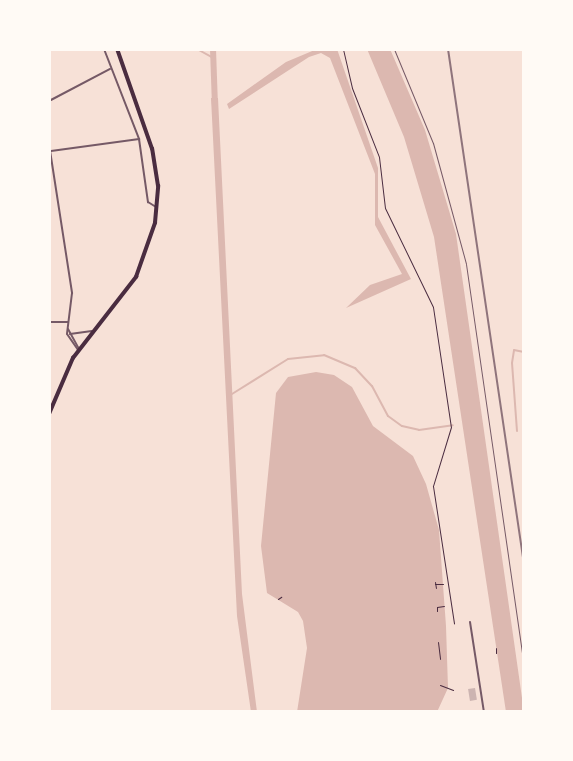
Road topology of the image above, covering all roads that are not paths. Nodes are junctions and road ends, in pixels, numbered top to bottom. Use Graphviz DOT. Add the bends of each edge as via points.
graph roads {
  1 [pos="104,49"];
  2 [pos="117,49"];
  3 [pos="394,49"];
  4 [pos="110,69"];
  5 [pos="49,101"];
  6 [pos="139,139"];
  7 [pos="49,144"];
  8 [pos="50,151"];
  9 [pos="51,178"];
  10 [pos="157,208"];
  11 [pos="49,322"];
  12 [pos="69,322"];
  13 [pos="68,328"];
  14 [pos="96,329"];
  15 [pos="70,334"];
  16 [pos="79,350"];
  17 [pos="49,414"];
  18 [pos="470,622"];
  19 [pos="524,668"];
  20 [pos="484,712"];
  1 -- 4 [label="street"];
  2 -- 10 [label="main road" via="152,149"];
  3 -- 19 [label="lane" via="433,143 466,264"];
  4 -- 5 [label="street"];
  4 -- 6 [label="street"];
  6 -- 8 [label="street"];
  6 -- 10 [label="street" via="148,202"];
  7 -- 8 [label="street"];
  8 -- 9 [label="street"];
  9 -- 12 [label="street" via="72,293"];
  10 -- 14 [label="main road" via="140,268"];
  11 -- 12 [label="street"];
  12 -- 13 [label="street"];
  13 -- 15 [label="street"];
  13 -- 16 [label="street" via="69,342"];
  14 -- 15 [label="street"];
  14 -- 16 [label="main road"];
  15 -- 16 [label="street"];
  16 -- 17 [label="main road"];
  18 -- 20 [label="street"];
}
